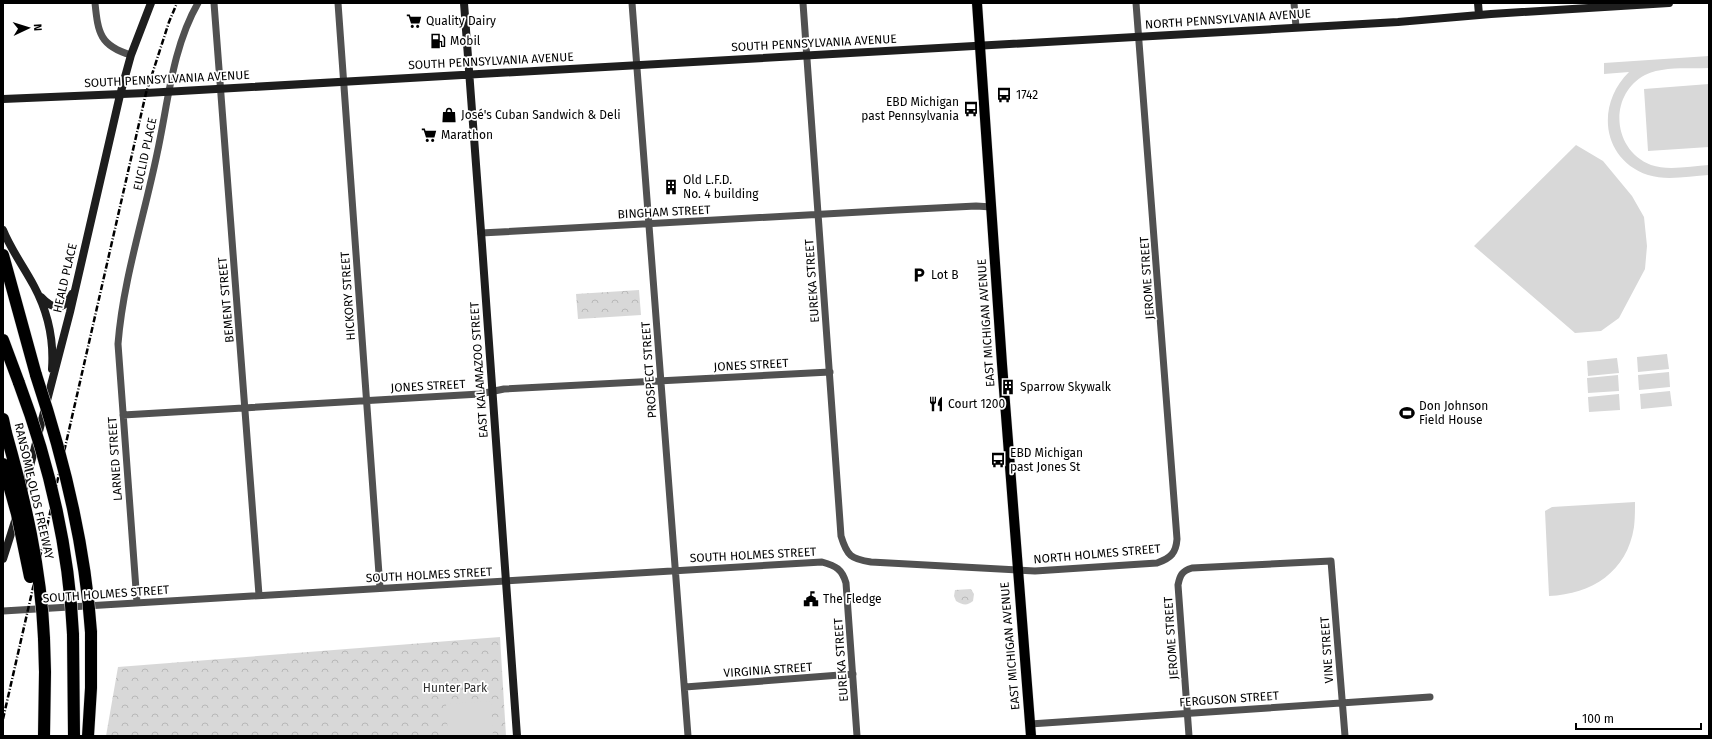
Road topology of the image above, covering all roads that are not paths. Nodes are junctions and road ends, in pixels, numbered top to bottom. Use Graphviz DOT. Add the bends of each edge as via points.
graph roads {
  1 [pos="95,3"];
  2 [pos="151,3"];
  3 [pos="198,3"];
  4 [pos="214,3"];
  5 [pos="338,3"];
  6 [pos="464,3"];
  7 [pos="632,3"];
  8 [pos="802,3"];
  9 [pos="977,3"];
  10 [pos="1136,3"];
  11 [pos="1294,3"];
  12 [pos="1478,3"];
  13 [pos="1669,3"];
  14 [pos="1479,15"];
  15 [pos="1296,27"];
  16 [pos="1139,37"];
  17 [pos="980,46"];
  18 [pos="131,55"];
  19 [pos="806,56"];
  20 [pos="637,65"];
  21 [pos="469,74"];
  22 [pos="345,82"];
  23 [pos="221,89"];
  24 [pos="168,92"];
  25 [pos="120,95"];
  26 [pos="3,99"];
  27 [pos="992,207"];
  28 [pos="818,215"];
  29 [pos="649,224"];
  30 [pos="3,230"];
  31 [pos="481,233"];
  32 [pos="3,255"];
  33 [pos="75,288"];
  34 [pos="39,296"];
  35 [pos="120,313"];
  36 [pos="3,340"];
  37 [pos="830,372"];
  38 [pos="661,381"];
  39 [pos="50,389"];
  40 [pos="492,392"];
  41 [pos="367,400"];
  42 [pos="246,407"];
  43 [pos="123,415"];
  44 [pos="3,419"];
  45 [pos="3,464"];
  46 [pos="1175,551"];
  47 [pos="3,559"];
  48 [pos="1190,569"];
  49 [pos="676,571"];
  50 [pos="1018,571"];
  51 [pos="506,582"];
  52 [pos="846,583"];
  53 [pos="380,588"];
  54 [pos="260,595"];
  55 [pos="136,603"];
  56 [pos="3,611"];
  57 [pos="41,637"];
  58 [pos="853,674"];
  59 [pos="685,687"];
  60 [pos="1430,697"];
  61 [pos="1342,703"];
  62 [pos="1187,713"];
  63 [pos="1030,724"];
  64 [pos="44,736"];
  65 [pos="74,736"];
  66 [pos="88,736"];
  67 [pos="517,736"];
  68 [pos="688,736"];
  69 [pos="857,736"];
  70 [pos="1031,736"];
  71 [pos="1189,736"];
  72 [pos="1345,736"];
  1 -- 18 [label="street" via="100,32 106,42 113,49"];
  2 -- 18 [label="main road, HEALD PLACE"];
  3 -- 24 [label="street, EUCLID PLACE" via="182,38"];
  4 -- 23 [label="street, BEMENT STREET"];
  5 -- 22 [label="street, HICKORY STREET"];
  6 -- 21 [label="main road, EAST KALAMAZOO STREET"];
  7 -- 20 [label="street, PROSPECT STREET"];
  8 -- 19 [label="street, EUREKA STREET"];
  9 -- 17 [label="main road, EAST MICHIGAN AVENUE"];
  10 -- 16 [label="street, JEROME STREET"];
  11 -- 15 [label="street"];
  12 -- 14 [label="main road"];
  13 -- 14 [label="main road, NORTH PENNSYLVANIA AVENUE"];
  14 -- 15 [label="main road, NORTH PENNSYLVANIA AVENUE"];
  15 -- 16 [label="main road, NORTH PENNSYLVANIA AVENUE"];
  16 -- 17 [label="main road, NORTH PENNSYLVANIA AVENUE"];
  16 -- 46 [label="street, JEROME STREET" via="1176,531"];
  17 -- 19 [label="main road, SOUTH PENNSYLVANIA AVENUE"];
  17 -- 27 [label="main road, EAST MICHIGAN AVENUE"];
  18 -- 25 [label="main road, HEALD PLACE"];
  19 -- 20 [label="main road, SOUTH PENNSYLVANIA AVENUE"];
  19 -- 28 [label="street, EUREKA STREET"];
  20 -- 21 [label="main road, SOUTH PENNSYLVANIA AVENUE"];
  20 -- 29 [label="street, PROSPECT STREET"];
  21 -- 22 [label="main road, SOUTH PENNSYLVANIA AVENUE"];
  21 -- 31 [label="main road, EAST KALAMAZOO STREET"];
  22 -- 23 [label="main road, SOUTH PENNSYLVANIA AVENUE"];
  22 -- 41 [label="street, HICKORY STREET"];
  23 -- 24 [label="main road, SOUTH PENNSYLVANIA AVENUE"];
  23 -- 42 [label="street, BEMENT STREET"];
  24 -- 25 [label="main road, SOUTH PENNSYLVANIA AVENUE"];
  24 -- 35 [label="street, EUCLID PLACE" via="157,154"];
  25 -- 26 [label="main road, SOUTH PENNSYLVANIA AVENUE"];
  25 -- 33 [label="main road, HEALD PLACE"];
  27 -- 28 [label="street, BINGHAM STREET"];
  27 -- 50 [label="main road, EAST MICHIGAN AVENUE"];
  28 -- 29 [label="street, BINGHAM STREET"];
  28 -- 37 [label="street, EUREKA STREET"];
  29 -- 31 [label="street, BINGHAM STREET"];
  29 -- 38 [label="street, PROSPECT STREET"];
  30 -- 34 [label="main road"];
  31 -- 40 [label="main road, EAST KALAMAZOO STREET"];
  32 -- 66 [label="highway, bridge" via="76,517 86,574 91,632"];
  33 -- 34 [label="main road" via="68,301 59,306 49,305"];
  33 -- 39 [label="main road, HEALD PLACE"];
  34 -- 39 [label="main road" via="48,319 52,342"];
  35 -- 43 [label="street, LARNED STREET" via="118,344"];
  36 -- 65 [label="highway, RANSOM E OLDS FREEWAY, bridge" via="37,434 53,497 66,565 73,634"];
  37 -- 38 [label="street, JONES STREET"];
  37 -- 50 [label="street, EUREKA STREET" via="841,536 845,550 856,559 871,562"];
  38 -- 40 [label="street, JONES STREET" via="504,389"];
  38 -- 49 [label="street, PROSPECT STREET"];
  39 -- 47 [label="main road, HEALD PLACE" via="12,534"];
  40 -- 41 [label="street, JONES STREET"];
  40 -- 51 [label="main road, EAST KALAMAZOO STREET"];
  41 -- 42 [label="street, JONES STREET"];
  41 -- 53 [label="street, HICKORY STREET"];
  42 -- 43 [label="street, JONES STREET"];
  42 -- 54 [label="street, BEMENT STREET"];
  43 -- 55 [label="street, LARNED STREET"];
  44 -- 57 [label="highway, RANSOM E OLDS FREEWAY, bridge" via="33,542 41,596"];
  45 -- 57 [label="highway, bridge" via="16,509"];
  46 -- 50 [label="street, NORTH HOLMES STREET" via="1169,559 1157,563"];
  48 -- 61 [label="street, VINE STREET" via="1331,562"];
  48 -- 62 [label="street, JEROME STREET" via="1180,577 1178,585"];
  49 -- 51 [label="street, SOUTH HOLMES STREET"];
  49 -- 52 [label="street, SOUTH HOLMES STREET" via="822,562 839,568"];
  49 -- 59 [label="street, PROSPECT STREET"];
  50 -- 63 [label="main road, EAST MICHIGAN AVENUE"];
  51 -- 53 [label="street, SOUTH HOLMES STREET"];
  51 -- 67 [label="main road, EAST KALAMAZOO STREET"];
  52 -- 58 [label="street, EUREKA STREET"];
  53 -- 54 [label="street, SOUTH HOLMES STREET"];
  54 -- 55 [label="street, SOUTH HOLMES STREET"];
  55 -- 56 [label="street, SOUTH HOLMES STREET"];
  57 -- 64 [label="highway, RANSOM E OLDS FREEWAY" via="45,699"];
  58 -- 59 [label="street, VIRGINIA STREET"];
  58 -- 69 [label="street, EUREKA STREET"];
  59 -- 68 [label="street, PROSPECT STREET"];
  60 -- 61 [label="street, FERGUSON STREET"];
  61 -- 62 [label="street, FERGUSON STREET"];
  61 -- 72 [label="street, VINE STREET"];
  62 -- 63 [label="street, FERGUSON STREET"];
  62 -- 71 [label="street, JEROME STREET"];
  63 -- 70 [label="main road, EAST MICHIGAN AVENUE"];
}
